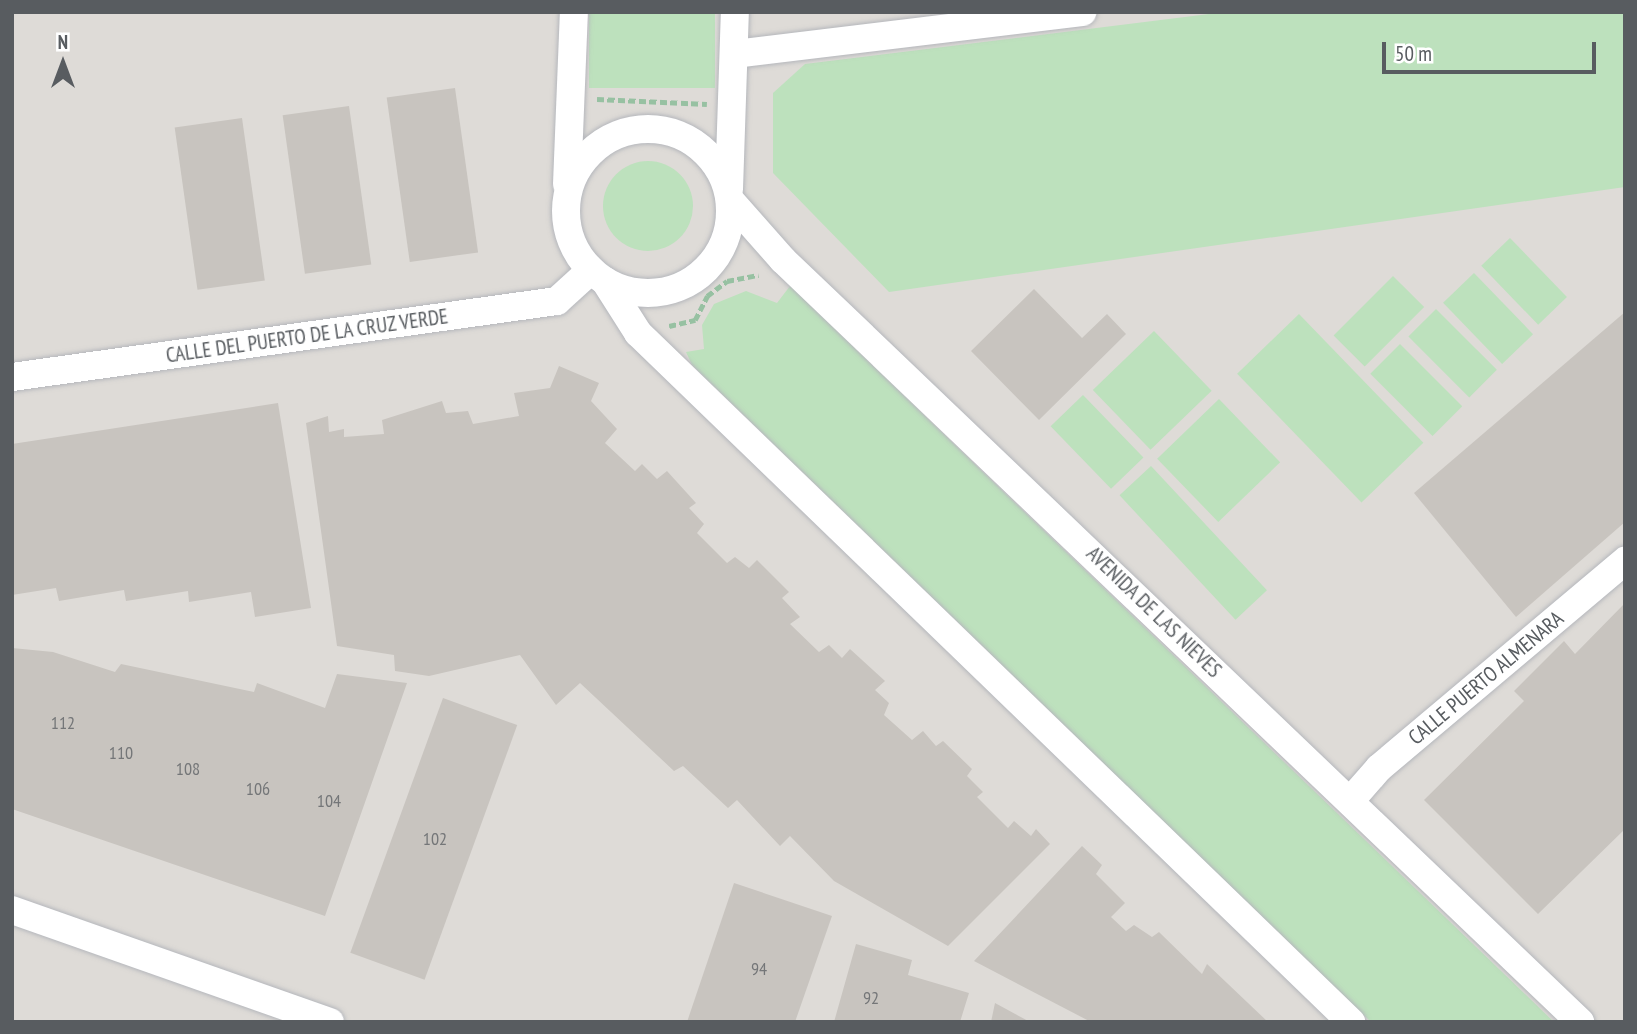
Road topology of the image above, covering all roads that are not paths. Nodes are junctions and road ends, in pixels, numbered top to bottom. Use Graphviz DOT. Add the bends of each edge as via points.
graph roads {
  1 [pos="574,12"];
  2 [pos="735,12"];
  3 [pos="1083,12"];
  4 [pos="735,54"];
  5 [pos="729,196"];
  6 [pos="566,204"];
  7 [pos="598,275"];
  8 [pos="12,377"];
  9 [pos="1625,561"];
  10 [pos="1351,800"];
  11 [pos="12,910"];
  12 [pos="330,1022"];
  13 [pos="1351,1022"];
  14 [pos="1580,1022"];
  1 -- 6 [label="street"];
  2 -- 4 [label="street"];
  3 -- 4 [label="street"];
  4 -- 5 [label="street"];
  5 -- 6 [label="street" via="710,157 692,141 646,128 601,143 577,170"];
  5 -- 7 [label="street" via="723,245 693,280 649,292"];
  5 -- 10 [label="street, AVENIDA DE LAS NIEVES" via="783,260"];
  6 -- 7 [label="street" via="572,240"];
  7 -- 8 [label="street, CALLE DEL PUERTO DE LA CRUZ VERDE" via="557,301"];
  7 -- 13 [label="street" via="638,333"];
  9 -- 10 [label="street, CALLE PUERTO ALMENARA" via="1379,768"];
  10 -- 14 [label="street, AVENIDA DE LAS NIEVES"];
  11 -- 12 [label="street"];
}
